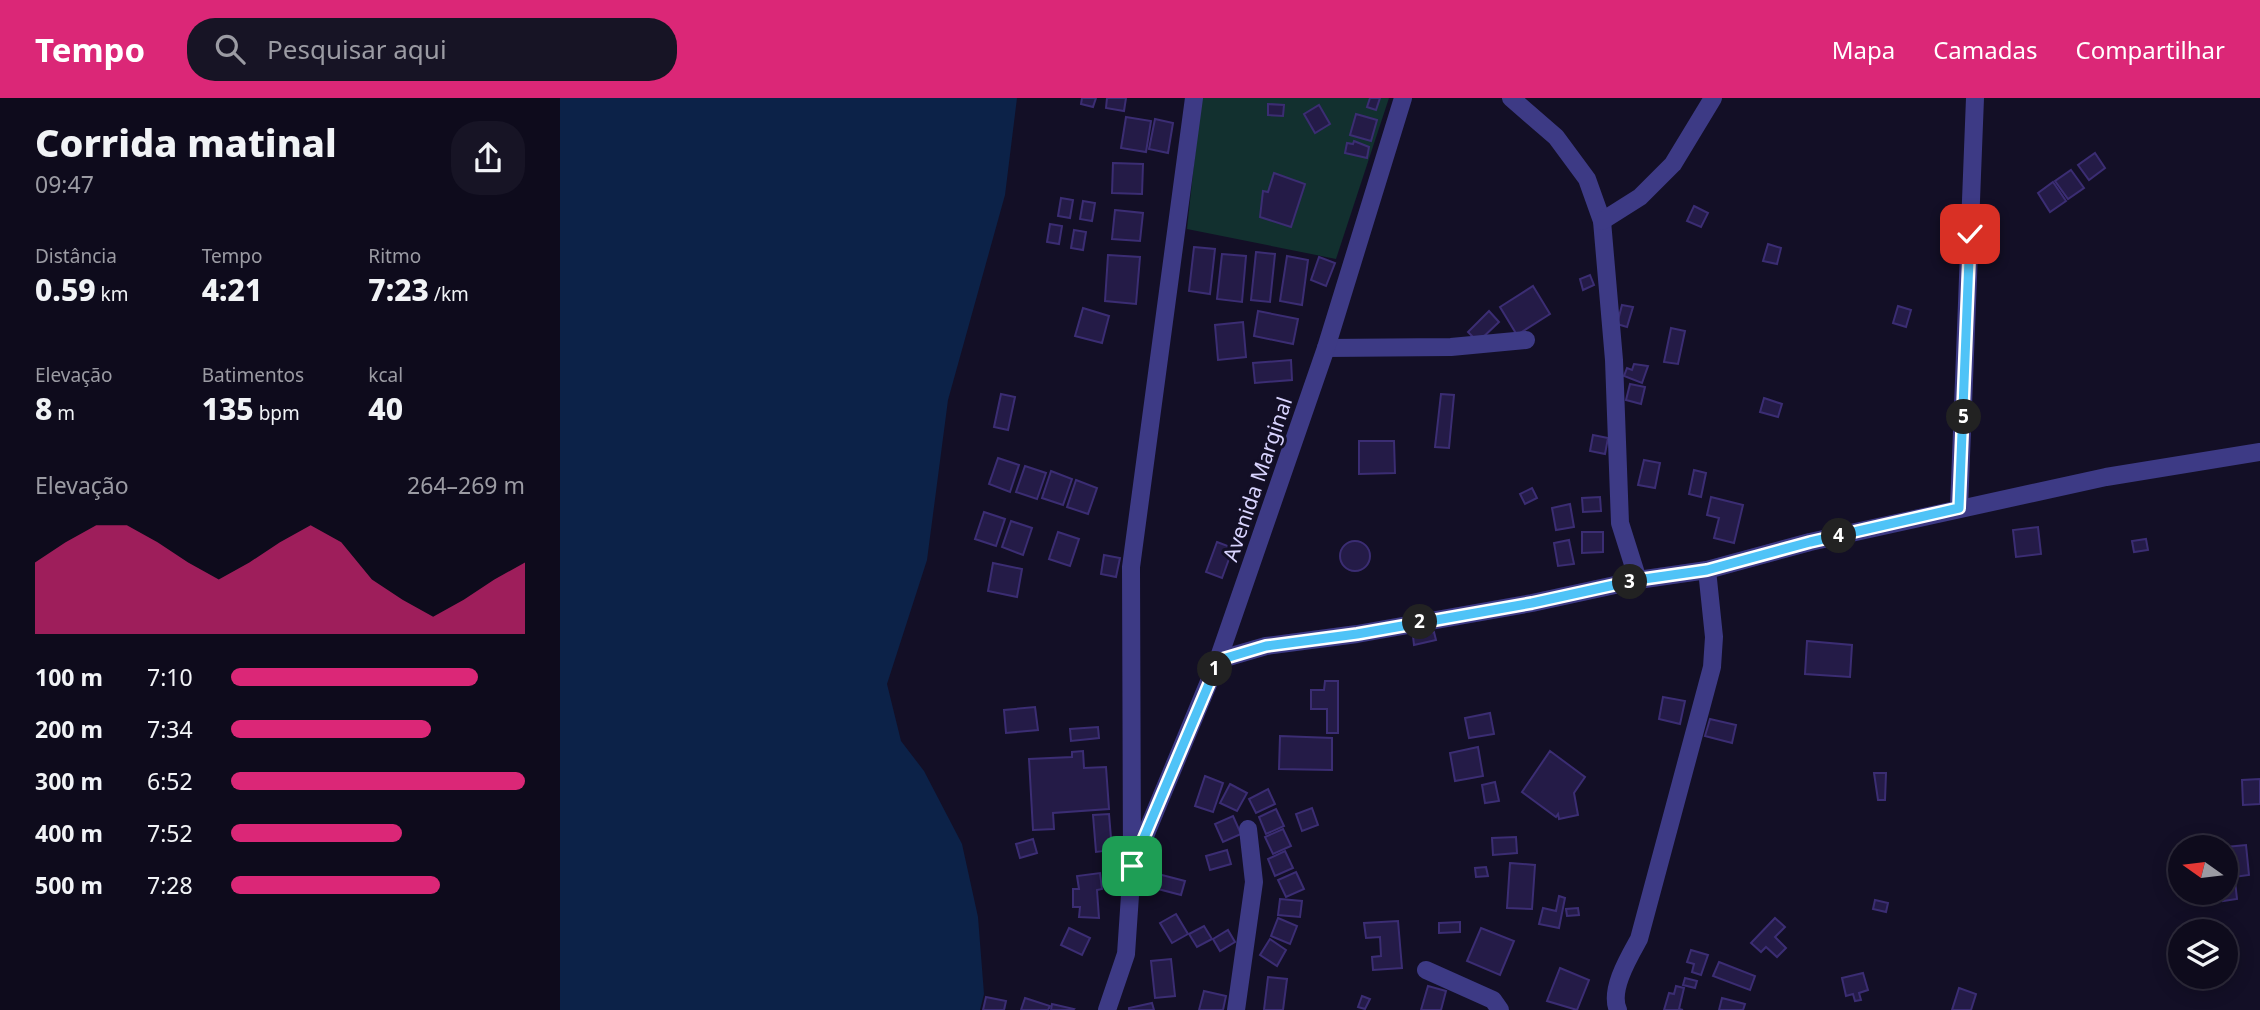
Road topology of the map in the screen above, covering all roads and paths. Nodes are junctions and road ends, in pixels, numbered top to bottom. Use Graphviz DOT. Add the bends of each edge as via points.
graph roads {
  1 [pos="1194,98"];
  2 [pos="1403,98"];
  3 [pos="1511,98"];
  4 [pos="1713,98"];
  5 [pos="1975,98"];
  6 [pos="1602,220"];
  7 [pos="1526,340"];
  8 [pos="1326,348"];
  9 [pos="2260,452"];
  10 [pos="1959,508"];
  11 [pos="1707,570"];
  12 [pos="1637,580"];
  13 [pos="1219,660"];
  14 [pos="1248,829"];
  15 [pos="1132,866"];
  16 [pos="1426,970"];
  17 [pos="1107,1010"];
  18 [pos="1236,1010"];
  19 [pos="1500,1010"];
  20 [pos="1618,1010"];
  1 -- 15 [label="street, Avenida Marginal" via="1131,566"];
  2 -- 8 [label="street, Avenida Marginal"];
  3 -- 6 [label="street" via="1556,137 1587,179"];
  4 -- 6 [label="street" via="1673,164 1640,197"];
  5 -- 10 [label="street"];
  6 -- 12 [label="street" via="1614,360 1620,523"];
  7 -- 8 [label="street" via="1451,347"];
  8 -- 13 [label="street, Avenida Marginal"];
  9 -- 10 [label="street" via="2106,477"];
  10 -- 11 [label="street"];
  11 -- 12 [label="street"];
  11 -- 20 [label="street" via="1714,637 1712,667 1639,939 1625,965 1615,1003"];
  12 -- 13 [label="street" via="1532,603 1266,646"];
  13 -- 15 [label="street, Avenida Marginal"];
  14 -- 18 [label="street" via="1254,882"];
  15 -- 17 [label="street, Avenida Marginal" via="1126,954"];
  16 -- 19 [label="street" via="1493,1000"];
}
